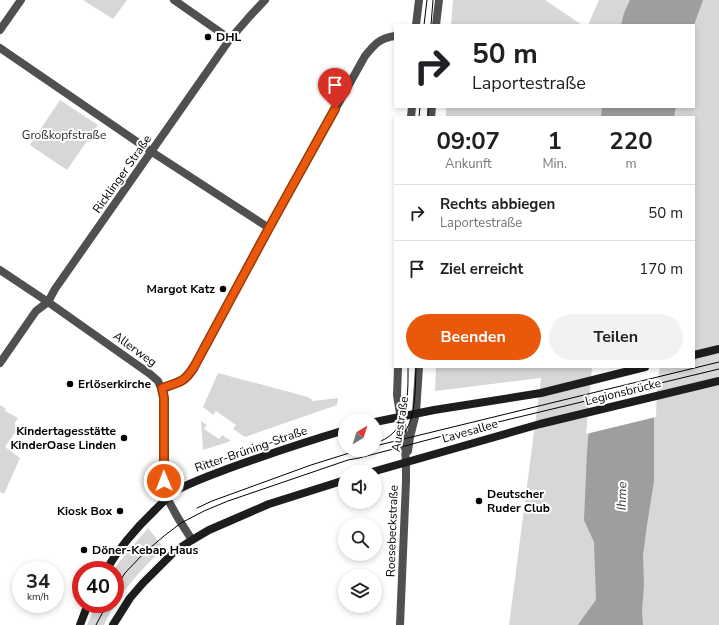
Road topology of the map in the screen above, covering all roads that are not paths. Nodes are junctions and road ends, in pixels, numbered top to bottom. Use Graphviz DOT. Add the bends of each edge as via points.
graph roads {
  1 [pos="21,0"];
  2 [pos="174,0"];
  3 [pos="265,0"];
  4 [pos="419,0"];
  5 [pos="439,0"];
  6 [pos="416,24"];
  7 [pos="436,24"];
  8 [pos="0,30"];
  9 [pos="394,36"];
  10 [pos="230,39"];
  11 [pos="0,48"];
  12 [pos="152,152"];
  13 [pos="269,228"];
  14 [pos="0,270"];
  15 [pos="48,302"];
  16 [pos="715,350"];
  17 [pos="695,355"];
  18 [pos="0,364"];
  19 [pos="398,368"];
  20 [pos="419,368"];
  21 [pos="641,368"];
  22 [pos="715,382"];
  23 [pos="162,388"];
  24 [pos="540,393"];
  25 [pos="416,414"];
  26 [pos="400,417"];
  27 [pos="382,421"];
  28 [pos="540,424"];
  29 [pos="338,432"];
  30 [pos="406,462"];
  31 [pos="382,469"];
  32 [pos="338,482"];
  33 [pos="167,498"];
  34 [pos="192,540"];
  35 [pos="112,561"];
  36 [pos="85,613"];
  37 [pos="80,625"];
  38 [pos="113,625"];
  39 [pos="400,625"];
  1 -- 8 [label="street"];
  2 -- 10 [label="street"];
  3 -- 10 [label="street, Ricklinger Straße"];
  4 -- 6 [label="street"];
  5 -- 7 [label="street"];
  9 -- 13 [label="street" via="375,43 365,56"];
  10 -- 12 [label="street, Ricklinger Straße"];
  11 -- 12 [label="street"];
  12 -- 13 [label="street"];
  12 -- 15 [label="street, Ricklinger Straße"];
  13 -- 23 [label="street" via="188,376 182,381"];
  14 -- 15 [label="street, Allerweg"];
  15 -- 18 [label="street, Ricklinger Straße" via="36,311"];
  15 -- 23 [label="street, Allerweg" via="150,374"];
  16 -- 17 [label="main road"];
  19 -- 26 [label="street, Auestraße" via="397,395"];
  20 -- 25 [label="street, Auestraße"];
  21 -- 24 [label="main road, Legionsbrücke"];
  22 -- 28 [label="main road, Legionsbrücke"];
  23 -- 33 [label="street" via="164,481"];
  24 -- 25 [label="main road, Lavesallee"];
  25 -- 26 [label="main road"];
  25 -- 30 [label="street, Auestraße"];
  26 -- 27 [label="main road"];
  26 -- 30 [label="street, Auestraße"];
  28 -- 30 [label="main road, Lavesallee"];
  29 -- 33 [label="main road, Ritter-Brüning-Straße" via="196,481 178,489"];
  30 -- 31 [label="main road"];
  30 -- 39 [label="street, Roesebeckstraße"];
  32 -- 34 [label="main road" via="269,504"];
  33 -- 34 [label="street"];
  33 -- 35 [label="main road, Ritter-Brüning-Straße" via="149,515"];
  34 -- 38 [label="main road" via="175,551 143,583"];
  36 -- 37 [label="main road"];
}
